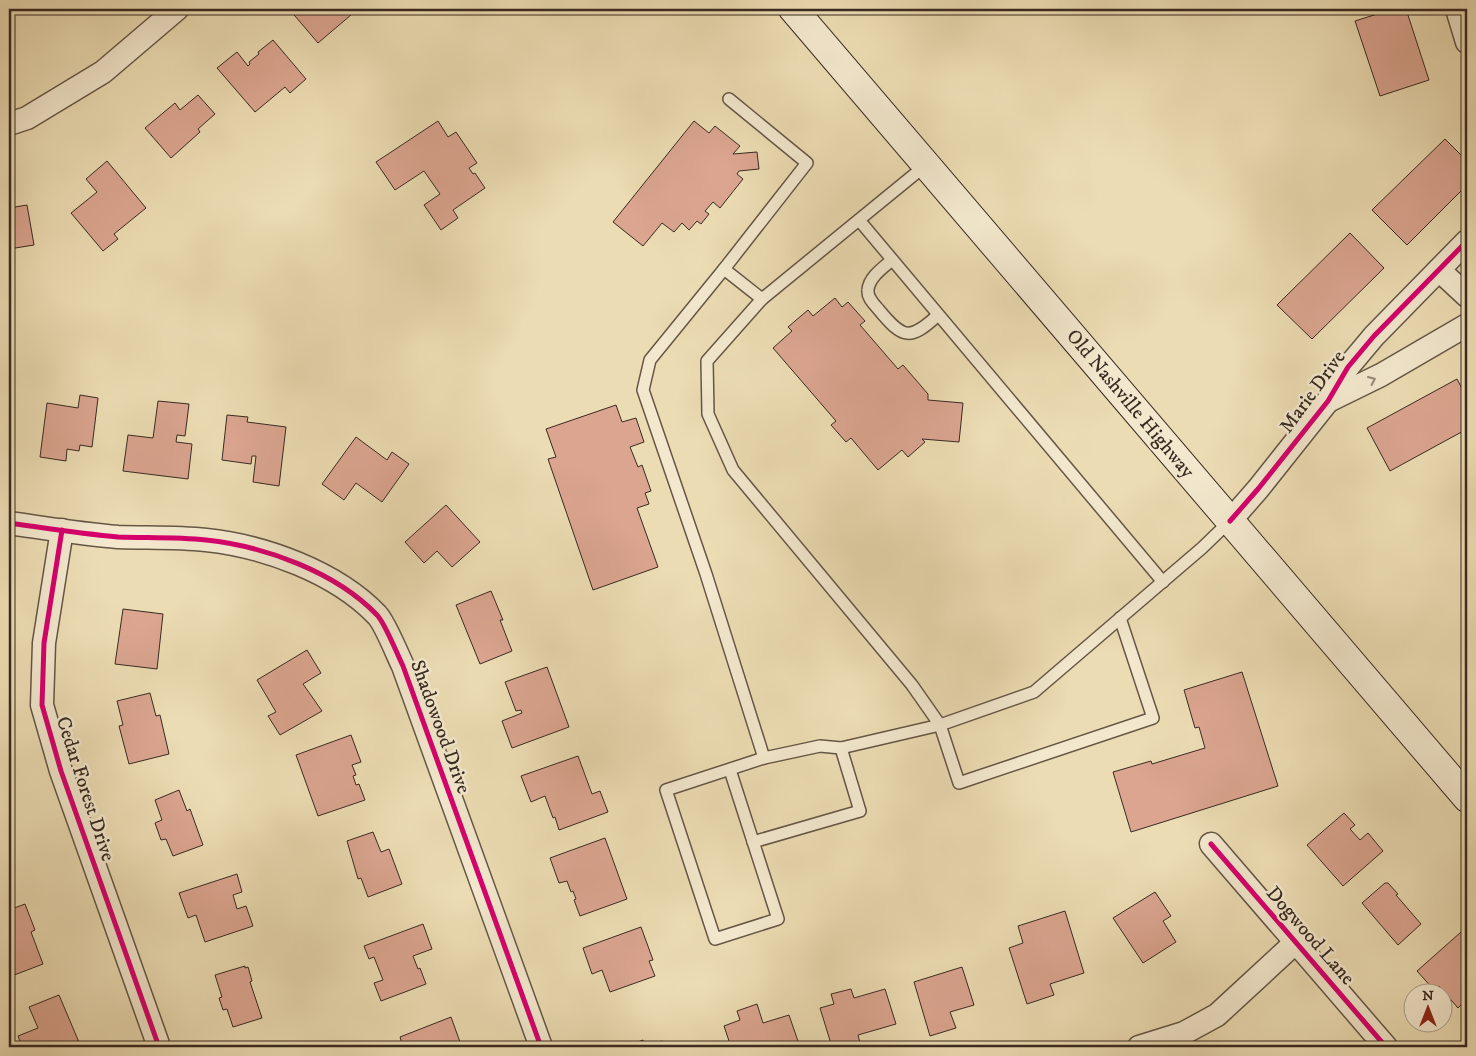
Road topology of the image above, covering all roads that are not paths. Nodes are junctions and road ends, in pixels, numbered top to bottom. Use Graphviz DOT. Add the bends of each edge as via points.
graph roads {
  1 [pos="177,9"];
  2 [pos="793,9"];
  3 [pos="1457,9"];
  4 [pos="1467,42"];
  5 [pos="729,99"];
  6 [pos="9,124"];
  7 [pos="926,165"];
  8 [pos="859,220"];
  9 [pos="1467,241"];
  10 [pos="892,260"];
  11 [pos="724,269"];
  12 [pos="1439,270"];
  13 [pos="1467,296"];
  14 [pos="762,299"];
  15 [pos="938,315"];
  16 [pos="1467,324"];
  17 [pos="1328,400"];
  18 [pos="1230,521"];
  19 [pos="9,523"];
  20 [pos="62,530"];
  21 [pos="1162,582"];
  22 [pos="1120,618"];
  23 [pos="940,725"];
  24 [pos="841,748"];
  25 [pos="764,758"];
  26 [pos="730,770"];
  27 [pos="1467,798"];
  28 [pos="753,842"];
  29 [pos="1211,844"];
  30 [pos="1296,942"];
  31 [pos="158,1047"];
  32 [pos="541,1047"];
  33 [pos="1139,1047"];
  34 [pos="1386,1047"];
  1 -- 6 [label="street" via="103,72 27,118"];
  2 -- 7 [label="main road, Old Nashville Highway"];
  3 -- 4 [label="street"];
  5 -- 11 [label="lane" via="808,163"];
  7 -- 8 [label="lane"];
  7 -- 18 [label="main road, Old Nashville Highway"];
  8 -- 10 [label="lane"];
  8 -- 14 [label="lane"];
  9 -- 12 [label="street, Marie Drive"];
  10 -- 15 [label="lane"];
  10 -- 15 [label="lane" via="871,281 868,290 876,306 900,332 921,330"];
  11 -- 14 [label="lane"];
  11 -- 25 [label="lane" via="650,360 643,390"];
  12 -- 13 [label="street"];
  12 -- 17 [label="street, Marie Drive" via="1374,336 1348,367"];
  14 -- 23 [label="lane" via="707,362 708,414 733,470 912,685"];
  15 -- 21 [label="lane"];
  17 -- 16 [label="street, Marie Drive, one-way" via="1381,376"];
  17 -- 18 [label="street, Marie Drive"];
  18 -- 21 [label="lane"];
  18 -- 27 [label="main road, Old Nashville Highway"];
  19 -- 20 [label="street, Shadowood Drive"];
  20 -- 31 [label="street, Cedar Forest Drive" via="44,643 42,705 61,771"];
  20 -- 32 [label="street, Shadowood Drive" via="205,540 268,552 348,589 379,616 403,666"];
  21 -- 22 [label="lane"];
  22 -- 23 [label="lane" via="1034,692"];
  22 -- 23 [label="lane" via="1153,718 960,783"];
  23 -- 24 [label="lane"];
  24 -- 25 [label="lane" via="820,746"];
  24 -- 28 [label="lane" via="860,812"];
  25 -- 26 [label="lane"];
  26 -- 28 [label="lane"];
  26 -- 28 [label="lane" via="666,790 715,939 778,919"];
  29 -- 30 [label="street, Dogwood Lane"];
  30 -- 33 [label="street" via="1217,1015 1184,1033"];
  30 -- 34 [label="street, Dogwood Lane"];
}
